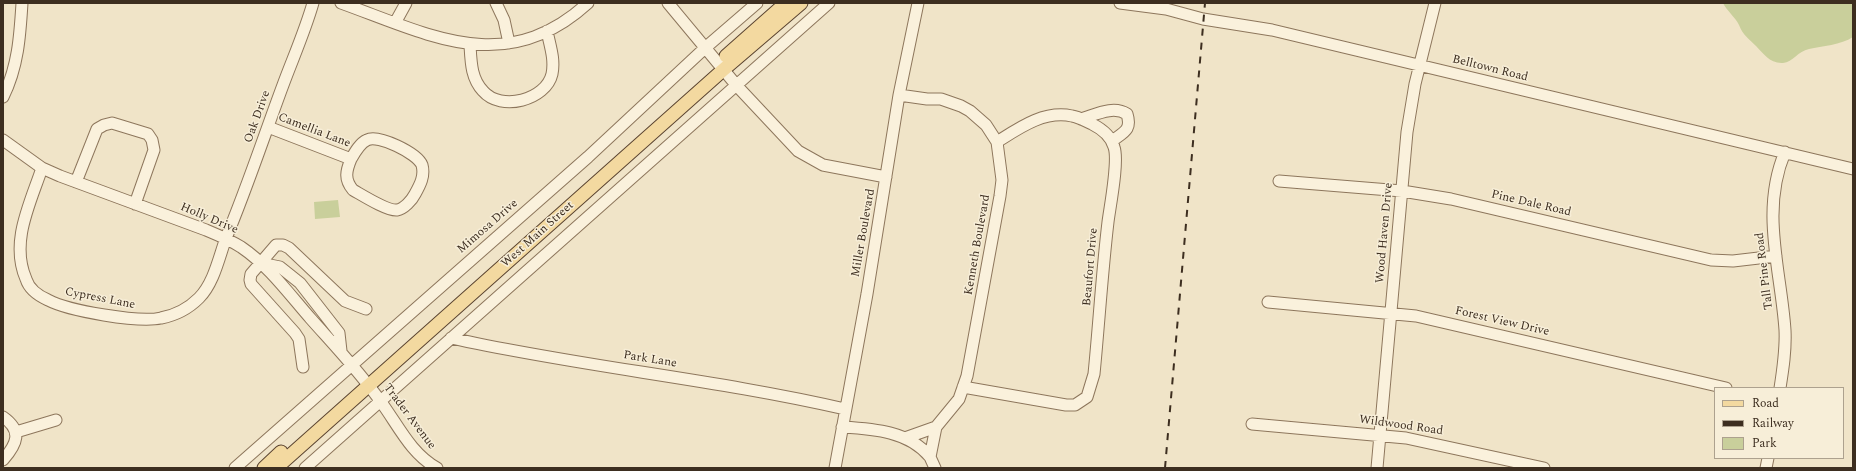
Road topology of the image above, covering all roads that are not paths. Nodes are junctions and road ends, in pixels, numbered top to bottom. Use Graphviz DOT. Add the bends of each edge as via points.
graph roads {
  1 [pos="22,3"];
  2 [pos="313,3"];
  3 [pos="341,3"];
  4 [pos="406,3"];
  5 [pos="496,3"];
  6 [pos="588,3"];
  7 [pos="668,3"];
  8 [pos="757,3"];
  9 [pos="786,3"];
  10 [pos="801,3"];
  11 [pos="829,3"];
  12 [pos="918,3"];
  13 [pos="1120,3"];
  14 [pos="1435,3"];
  15 [pos="395,23"];
  16 [pos="547,31"];
  17 [pos="508,43"];
  18 [pos="470,45"];
  19 [pos="704,48"];
  20 [pos="1420,65"];
  21 [pos="720,67"];
  22 [pos="8,72"];
  23 [pos="737,86"];
  24 [pos="899,95"];
  25 [pos="3,97"];
  26 [pos="1081,119"];
  27 [pos="268,127"];
  28 [pos="3,140"];
  29 [pos="1112,141"];
  30 [pos="996,142"];
  31 [pos="1785,152"];
  32 [pos="351,159"];
  33 [pos="42,168"];
  34 [pos="1853,169"];
  35 [pos="886,177"];
  36 [pos="1279,181"];
  37 [pos="76,182"];
  38 [pos="1402,191"];
  39 [pos="135,204"];
  40 [pos="226,238"];
  41 [pos="1776,256"];
  42 [pos="260,263"];
  43 [pos="1268,302"];
  44 [pos="366,309"];
  45 [pos="1391,314"];
  46 [pos="450,338"];
  47 [pos="341,351"];
  48 [pos="352,364"];
  49 [pos="303,367"];
  50 [pos="366,383"];
  51 [pos="963,387"];
  52 [pos="1722,387"];
  53 [pos="1780,387"];
  54 [pos="381,401"];
  55 [pos="845,409"];
  56 [pos="3,417"];
  57 [pos="56,420"];
  58 [pos="1252,424"];
  59 [pos="842,426"];
  60 [pos="936,427"];
  61 [pos="16,432"];
  62 [pos="1380,435"];
  63 [pos="906,438"];
  64 [pos="930,457"];
  65 [pos="3,460"];
  66 [pos="235,468"];
  67 [pos="264,468"];
  68 [pos="276,468"];
  69 [pos="305,468"];
  70 [pos="437,468"];
  71 [pos="835,468"];
  72 [pos="935,468"];
  73 [pos="1377,468"];
  74 [pos="1544,468"];
  1 -- 22 [label="street" via="19,41"];
  2 -- 27 [label="street, Oak Drive"];
  3 -- 15 [label="street"];
  4 -- 15 [label="street"];
  5 -- 17 [label="street" via="504,20"];
  6 -- 16 [label="street"];
  7 -- 19 [label="street"];
  8 -- 19 [label="street, Mimosa Drive"];
  9 -- 21 [label="main road, West Main Street"];
  10 -- 21 [label="main road, West Main Street"];
  11 -- 23 [label="street"];
  12 -- 24 [label="street, Miller Boulevard"];
  13 -- 20 [label="street, Belltown Road" via="1166,9 1203,19 1272,30"];
  14 -- 20 [label="street, Wood Haven Drive"];
  15 -- 18 [label="street"];
  16 -- 17 [label="street"];
  16 -- 18 [label="street" via="554,60 551,75 545,88 522,100 497,100 484,92 472,71"];
  17 -- 18 [label="street"];
  19 -- 21 [label="street"];
  19 -- 48 [label="street, Mimosa Drive" via="588,157"];
  20 -- 31 [label="street, Belltown Road"];
  20 -- 38 [label="street, Wood Haven Drive" via="1407,132"];
  21 -- 23 [label="street"];
  21 -- 50 [label="main road, West Main Street"];
  22 -- 25 [label="street"];
  23 -- 35 [label="street" via="788,142 806,157 838,170"];
  23 -- 46 [label="street"];
  24 -- 30 [label="street, Kenneth Boulevard" via="941,99 961,106 986,125"];
  24 -- 35 [label="street, Miller Boulevard"];
  26 -- 29 [label="street" via="1100,128"];
  26 -- 29 [label="street" via="1113,110 1127,114 1128,128"];
  26 -- 30 [label="street" via="1063,115 1046,116"];
  27 -- 32 [label="street, Camellia Lane"];
  27 -- 40 [label="street, Oak Drive"];
  28 -- 33 [label="street, Holly Drive"];
  29 -- 51 [label="street, Beaufort Drive" via="1116,155 1094,374 1087,397 1075,405 1066,405"];
  30 -- 51 [label="street, Kenneth Boulevard" via="1002,180 1000,196 971,358"];
  31 -- 34 [label="street, Belltown Road"];
  31 -- 41 [label="street, Tall Pine Road" via="1772,206"];
  32 -- 32 [label="street, Camellia Lane" via="346,171 346,180 352,190 390,209 398,210 409,203 423,178 419,159 411,152 375,138 366,140"];
  33 -- 37 [label="street, Holly Drive"];
  33 -- 40 [label="street, Cypress Lane" via="19,238 19,251 26,281 36,294 48,301 67,308 143,320 176,314 201,296"];
  35 -- 55 [label="street, Miller Boulevard"];
  36 -- 38 [label="street, Pine Dale Road"];
  37 -- 39 [label="street, Holly Drive"];
  37 -- 39 [label="street" via="97,129 112,123 148,134 154,150"];
  38 -- 41 [label="street, Pine Dale Road" via="1452,199 1706,259 1733,261"];
  38 -- 45 [label="street, Wood Haven Drive"];
  39 -- 40 [label="street, Holly Drive"];
  40 -- 42 [label="street, Holly Drive"];
  41 -- 53 [label="street, Tall Pine Road" via="1785,342"];
  42 -- 44 [label="street" via="276,246 283,245 344,301"];
  42 -- 47 [label="street, Holly Drive"];
  42 -- 47 [label="street" via="280,267 300,283 339,333"];
  42 -- 49 [label="street" via="251,274 251,284 295,332 299,339"];
  43 -- 45 [label="street, Forest View Drive"];
  45 -- 52 [label="street, Forest View Drive" via="1450,323"];
  45 -- 62 [label="street, Wood Haven Drive"];
  46 -- 54 [label="street"];
  46 -- 55 [label="street, Park Lane"];
  47 -- 48 [label="street, Holly Drive"];
  48 -- 50 [label="street, Holly Drive"];
  48 -- 66 [label="street, Mimosa Drive"];
  50 -- 54 [label="street, Trader Avenue"];
  50 -- 67 [label="main road, West Main Street"];
  50 -- 68 [label="main road, West Main Street"];
  51 -- 60 [label="street, Kenneth Boulevard" via="959,399"];
  54 -- 69 [label="street"];
  54 -- 70 [label="street, Trader Avenue" via="408,442 422,458"];
  55 -- 59 [label="street, Miller Boulevard"];
  56 -- 61 [label="street"];
  57 -- 61 [label="street"];
  58 -- 62 [label="street, Wildwood Road"];
  59 -- 63 [label="street" via="889,432"];
  59 -- 71 [label="street, Miller Boulevard"];
  60 -- 63 [label="street"];
  60 -- 64 [label="street, Kenneth Boulevard"];
  61 -- 65 [label="street" via="14,446"];
  62 -- 73 [label="street, Wood Haven Drive"];
  62 -- 74 [label="street, Wildwood Road" via="1425,441"];
  63 -- 64 [label="street" via="923,448"];
  64 -- 72 [label="street"];
}
